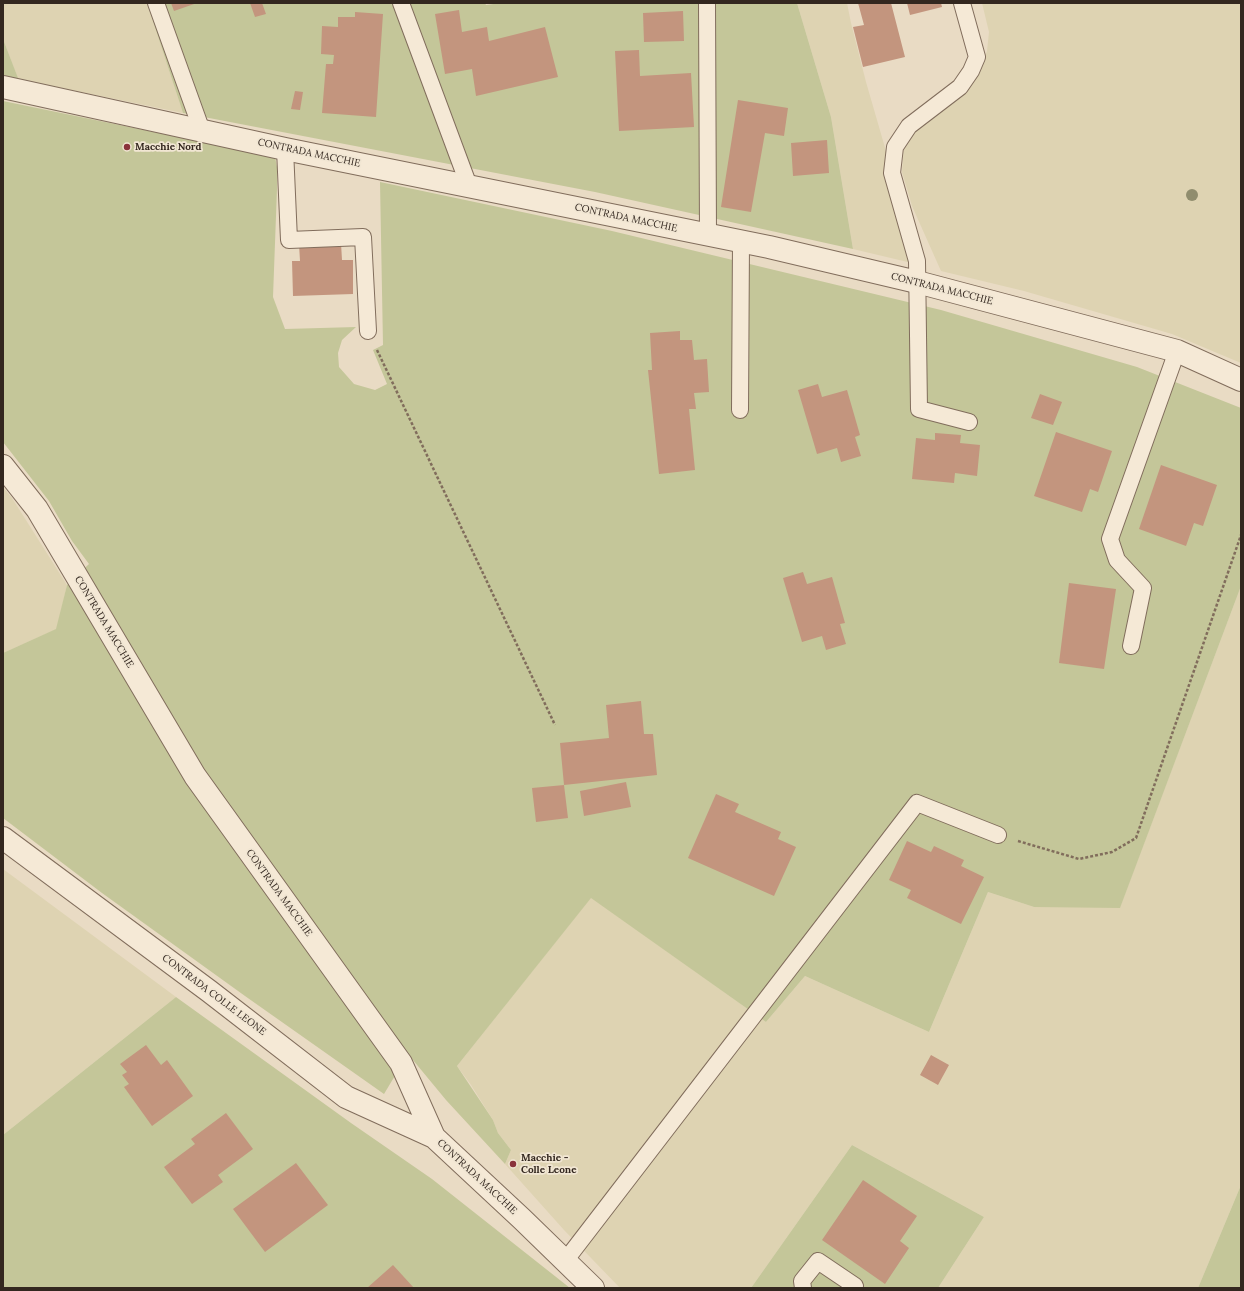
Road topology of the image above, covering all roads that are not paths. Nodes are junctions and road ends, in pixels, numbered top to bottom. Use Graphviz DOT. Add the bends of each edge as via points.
graph roads {
  1 [pos="156,3"];
  2 [pos="402,3"];
  3 [pos="707,3"];
  4 [pos="962,3"];
  5 [pos="3,87"];
  6 [pos="202,131"];
  7 [pos="285,149"];
  8 [pos="469,186"];
  9 [pos="708,235"];
  10 [pos="741,241"];
  11 [pos="917,282"];
  12 [pos="368,331"];
  13 [pos="1177,352"];
  14 [pos="1241,380"];
  15 [pos="740,410"];
  16 [pos="969,422"];
  17 [pos="3,466"];
  18 [pos="1130,646"];
  19 [pos="998,835"];
  20 [pos="3,838"];
  21 [pos="434,1137"];
  22 [pos="565,1261"];
  23 [pos="855,1286"];
  24 [pos="593,1288"];
  25 [pos="803,1288"];
  1 -- 6 [label="lane"];
  2 -- 8 [label="lane"];
  3 -- 9 [label="lane"];
  4 -- 11 [label="lane" via="977,57 974,64 960,87 909,126 895,147 892,172 917,261"];
  5 -- 6 [label="street, CONTRADA MACCHIE"];
  6 -- 7 [label="street, CONTRADA MACCHIE"];
  7 -- 8 [label="street, CONTRADA MACCHIE"];
  7 -- 12 [label="lane" via="289,240 363,236"];
  8 -- 9 [label="street, CONTRADA MACCHIE"];
  9 -- 10 [label="street, CONTRADA MACCHIE"];
  10 -- 11 [label="street, CONTRADA MACCHIE"];
  10 -- 15 [label="lane"];
  11 -- 13 [label="street, CONTRADA MACCHIE"];
  11 -- 16 [label="lane" via="919,409"];
  13 -- 14 [label="street, CONTRADA MACCHIE"];
  13 -- 18 [label="lane" via="1110,539 1117,560 1142,588"];
  17 -- 21 [label="street, CONTRADA MACCHIE" via="37,509 195,776 401,1063"];
  19 -- 22 [label="lane" via="917,803"];
  20 -- 21 [label="street, CONTRADA COLLE LEONE" via="209,991 346,1097"];
  21 -- 22 [label="street, CONTRADA MACCHIE"];
  22 -- 24 [label="street, CONTRADA MACCHIE"];
  23 -- 25 [label="lane" via="818,1261 802,1281"];
}
